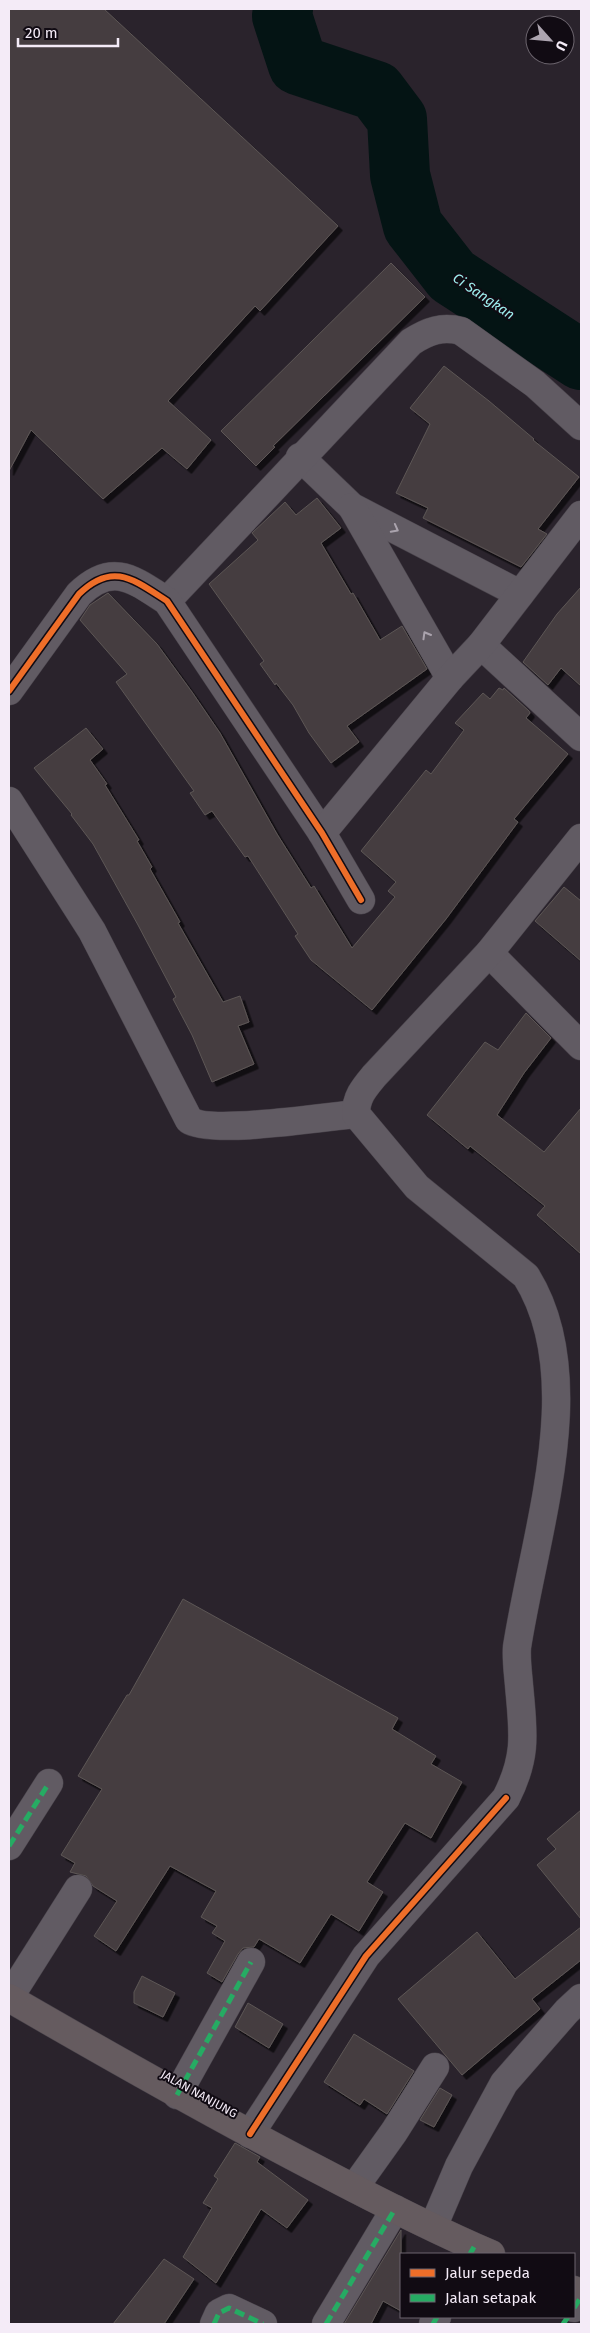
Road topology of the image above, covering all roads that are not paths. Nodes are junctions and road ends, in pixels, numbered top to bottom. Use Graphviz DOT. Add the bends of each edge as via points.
graph roads {
  1 [pos="581,426"];
  2 [pos="300,458"];
  3 [pos="352,507"];
  4 [pos="581,515"];
  5 [pos="520,594"];
  6 [pos="167,601"];
  7 [pos="481,645"];
  8 [pos="450,678"];
  9 [pos="9,691"];
  10 [pos="581,737"];
  11 [pos="9,801"];
  12 [pos="322,832"];
  13 [pos="581,838"];
  14 [pos="361,900"];
  15 [pos="489,953"];
  16 [pos="581,1046"];
  17 [pos="356,1114"];
  18 [pos="49,1783"];
  19 [pos="9,1846"];
  20 [pos="78,1889"];
  21 [pos="251,1962"];
  22 [pos="9,1998"];
  23 [pos="581,1998"];
  24 [pos="435,2067"];
  25 [pos="177,2095"];
  26 [pos="250,2134"];
  27 [pos="354,2188"];
  28 [pos="395,2208"];
  29 [pos="433,2227"];
  30 [pos="478,2252"];
  31 [pos="214,2324"];
  32 [pos="263,2324"];
  33 [pos="326,2324"];
  1 -- 2 [label="street" via="535,384 461,331 449,328 436,330 411,342"];
  2 -- 3 [label="street"];
  2 -- 6 [label="street"];
  3 -- 5 [label="street, one-way"];
  8 -- 3 [label="street, one-way"];
  4 -- 5 [label="street"];
  5 -- 7 [label="street"];
  6 -- 9 [label="street" via="124,576 111,576 90,583"];
  6 -- 12 [label="street"];
  7 -- 8 [label="street"];
  7 -- 10 [label="street"];
  8 -- 12 [label="street"];
  11 -- 17 [label="street" via="92,931 189,1120 220,1127"];
  12 -- 14 [label="street"];
  13 -- 15 [label="street"];
  15 -- 16 [label="street"];
  15 -- 17 [label="street" via="374,1076 360,1093"];
  17 -- 26 [label="street" via="416,1187 538,1289 547,1302 566,1349 572,1410 560,1479 531,1582 517,1649 524,1745 516,1778 506,1798 366,1956"];
  18 -- 19 [label="street"];
  20 -- 22 [label="street"];
  21 -- 25 [label="street"];
  22 -- 25 [label="main road, JALAN NANJUNG"];
  23 -- 29 [label="street" via="504,2083 459,2166"];
  24 -- 27 [label="street"];
  25 -- 26 [label="main road, JALAN NANJUNG"];
  26 -- 27 [label="main road, JALAN NANJUNG"];
  27 -- 28 [label="main road, JALAN NANJUNG"];
  28 -- 29 [label="main road, JALAN NANJUNG"];
  28 -- 33 [label="street"];
  29 -- 30 [label="main road, JALAN NANJUNG"];
  31 -- 32 [label="street" via="219,2314 229,2308"];
}
